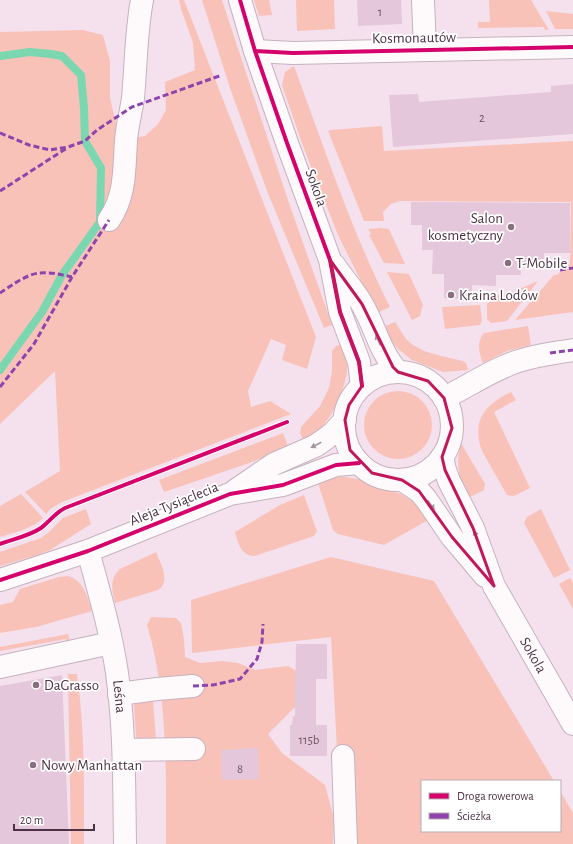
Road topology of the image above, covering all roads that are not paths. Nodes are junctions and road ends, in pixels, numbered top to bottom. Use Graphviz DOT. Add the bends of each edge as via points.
graph roads {
  1 [pos="142,0"];
  2 [pos="240,0"];
  3 [pos="423,0"];
  4 [pos="573,46"];
  5 [pos="255,50"];
  6 [pos="425,50"];
  7 [pos="109,220"];
  8 [pos="330,260"];
  9 [pos="573,350"];
  10 [pos="398,372"];
  11 [pos="362,386"];
  12 [pos="444,398"];
  13 [pos="345,420"];
  14 [pos="442,457"];
  15 [pos="359,463"];
  16 [pos="402,480"];
  17 [pos="230,494"];
  18 [pos="88,551"];
  19 [pos="0,580"];
  20 [pos="494,586"];
  21 [pos="111,643"];
  22 [pos="0,667"];
  23 [pos="193,686"];
  24 [pos="119,694"];
  25 [pos="573,724"];
  26 [pos="194,749"];
  27 [pos="124,750"];
  28 [pos="343,756"];
  29 [pos="125,844"];
  30 [pos="346,844"];
  1 -- 7 [label="street" via="122,191 116,210"];
  2 -- 5 [label="street, Sokola"];
  3 -- 6 [label="street"];
  4 -- 6 [label="street, Kosmonautów"];
  5 -- 6 [label="street, Kosmonautów"];
  5 -- 8 [label="street, Sokola"];
  10 -- 8 [label="street, Sokola, one-way" via="386,356 362,304"];
  8 -- 11 [label="street, Sokola" via="340,312 359,362"];
  9 -- 12 [label="street" via="520,360"];
  10 -- 11 [label="street" via="383,374"];
  10 -- 12 [label="street" via="428,381"];
  11 -- 13 [label="street" via="349,405"];
  12 -- 14 [label="street" via="452,428 449,444"];
  13 -- 15 [label="street" via="347,443"];
  13 -- 17 [label="street, Aleja Tysiąclecia, one-way" via="315,446 274,464"];
  14 -- 16 [label="street" via="431,469"];
  20 -- 14 [label="street, Sokola, one-way" via="473,528 449,481"];
  15 -- 16 [label="street" via="379,476"];
  15 -- 17 [label="street, Aleja Tysiąclecia" via="336,465 283,485"];
  16 -- 20 [label="street, Sokola, one-way" via="426,499 452,537"];
  17 -- 18 [label="street, Aleja Tysiąclecia"];
  18 -- 19 [label="street, Aleja Tysiąclecia"];
  18 -- 21 [label="street, Leśna"];
  20 -- 25 [label="street, Sokola"];
  21 -- 22 [label="street"];
  21 -- 24 [label="street, Leśna"];
  23 -- 24 [label="street"];
  24 -- 27 [label="street, Leśna"];
  26 -- 27 [label="street"];
  27 -- 29 [label="street, Leśna"];
  28 -- 30 [label="street"];
}
